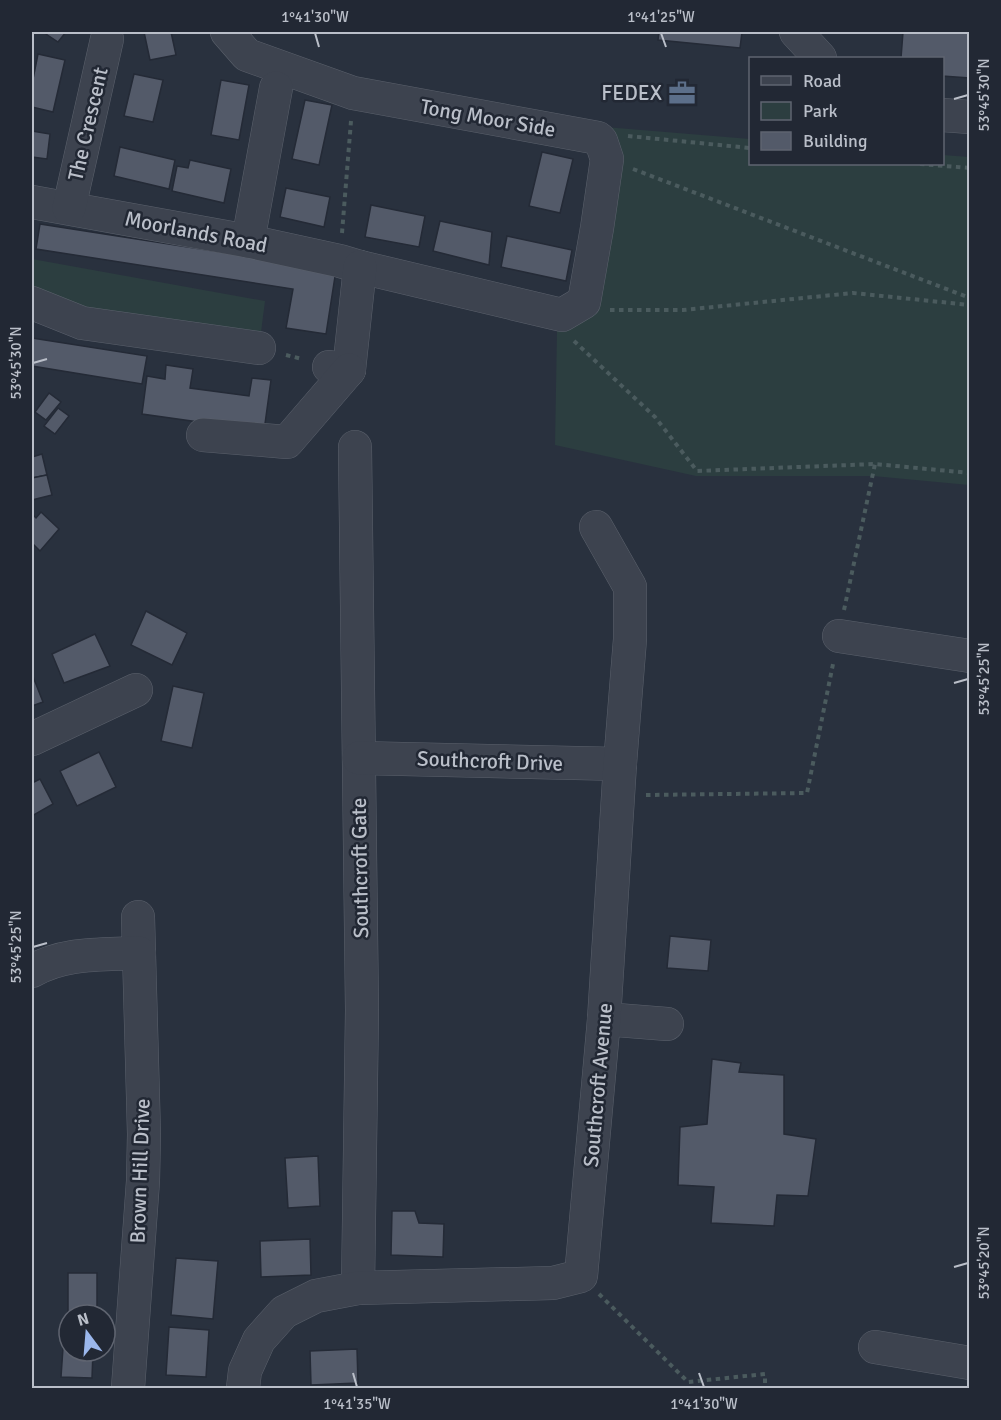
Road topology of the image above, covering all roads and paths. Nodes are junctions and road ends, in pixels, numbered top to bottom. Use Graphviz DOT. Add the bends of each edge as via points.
graph roads {
  1 [pos="227,32"];
  2 [pos="796,32"];
  3 [pos="107,39"];
  4 [pos="819,57"];
  5 [pos="276,88"];
  6 [pos="353,93"];
  7 [pos="944,115"];
  8 [pos="969,117"];
  9 [pos="749,148"];
  10 [pos="602,149"];
  11 [pos="932,165"];
  12 [pos="969,168"];
  13 [pos="32,202"];
  14 [pos="69,208"];
  15 [pos="248,241"];
  16 [pos="350,264"];
  17 [pos="969,298"];
  18 [pos="32,303"];
  19 [pos="969,305"];
  20 [pos="573,309"];
  21 [pos="259,348"];
  22 [pos="339,368"];
  23 [pos="203,435"];
  24 [pos="355,447"];
  25 [pos="875,464"];
  26 [pos="969,473"];
  27 [pos="593,527"];
  28 [pos="839,636"];
  29 [pos="969,656"];
  30 [pos="125,705"];
  31 [pos="32,739"];
  32 [pos="359,758"];
  33 [pos="619,780"];
  34 [pos="138,917"];
  35 [pos="139,953"];
  36 [pos="32,972"];
  37 [pos="604,1019"];
  38 [pos="667,1024"];
  39 [pos="582,1276"];
  40 [pos="358,1288"];
  41 [pos="875,1347"];
  42 [pos="969,1363"];
  43 [pos="244,1380"];
  44 [pos="128,1389"];
  45 [pos="765,1389"];
  1 -- 6 [label="street, Tong Moor Side" via="247,55"];
  2 -- 4 [label="street"];
  3 -- 14 [label="street, The Crescent"];
  5 -- 15 [label="street"];
  6 -- 10 [label="street, Tong Moor Side"];
  6 -- 16 [label="path"];
  7 -- 8 [label="street"];
  9 -- 10 [label="path" via="616,135"];
  10 -- 17 [label="path"];
  10 -- 20 [label="street" via="597,228"];
  11 -- 12 [label="path"];
  13 -- 14 [label="street, Moorlands Road"];
  14 -- 15 [label="street, Moorlands Road"];
  15 -- 16 [label="street, Moorlands Road"];
  16 -- 20 [label="street, Moorlands Road"];
  16 -- 22 [label="street"];
  18 -- 21 [label="street" via="82,323"];
  19 -- 20 [label="path" via="853,292 683,310"];
  20 -- 25 [label="path" via="574,343 655,417 697,471"];
  21 -- 22 [label="path"];
  22 -- 23 [label="street" via="287,442"];
  24 -- 32 [label="street, Southcroft Gate" via="342,529"];
  25 -- 26 [label="path"];
  25 -- 28 [label="path"];
  27 -- 33 [label="street, Southcroft Avenue" via="630,587"];
  28 -- 29 [label="street"];
  28 -- 33 [label="path" via="807,793"];
  30 -- 31 [label="street"];
  32 -- 33 [label="street, Southcroft Drive"];
  32 -- 40 [label="street, Southcroft Gate" via="362,1010"];
  33 -- 37 [label="street, Southcroft Avenue"];
  34 -- 35 [label="street, Brown Hill Drive"];
  35 -- 36 [label="street" via="70,957"];
  35 -- 44 [label="street, Brown Hill Drive" via="143,1180"];
  37 -- 38 [label="street"];
  37 -- 39 [label="street, Southcroft Avenue"];
  39 -- 40 [label="street" via="553,1283"];
  39 -- 45 [label="path" via="688,1382 765,1374"];
  40 -- 43 [label="street" via="316,1296 285,1312 259,1340"];
  41 -- 42 [label="street"];
}
